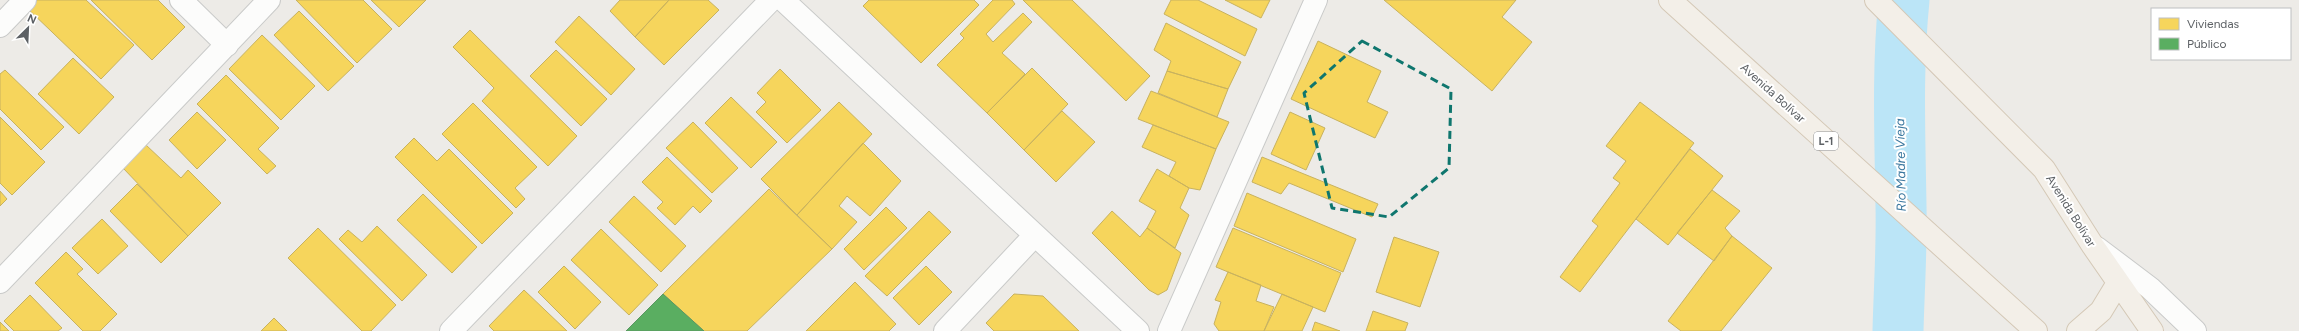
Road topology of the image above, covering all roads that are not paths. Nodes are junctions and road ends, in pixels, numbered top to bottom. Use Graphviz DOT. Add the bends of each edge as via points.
graph roads {
  1 [pos="25,0"];
  2 [pos="181,0"];
  3 [pos="269,0"];
  4 [pos="771,0"];
  5 [pos="783,0"];
  6 [pos="1316,0"];
  7 [pos="1670,0"];
  8 [pos="1876,0"];
  9 [pos="0,26"];
  10 [pos="227,45"];
  11 [pos="1035,235"];
  12 [pos="2093,246"];
  13 [pos="0,282"];
  14 [pos="2118,283"];
  15 [pos="451,331"];
  16 [pos="945,331"];
  17 [pos="1138,331"];
  18 [pos="1169,331"];
  19 [pos="2036,331"];
  20 [pos="2078,331"];
  21 [pos="2152,331"];
  22 [pos="2195,331"];
  1 -- 9 [label="street"];
  2 -- 10 [label="street"];
  3 -- 10 [label="street"];
  4 -- 15 [label="street"];
  5 -- 11 [label="street"];
  6 -- 18 [label="street"];
  7 -- 19 [label="main road, Avenida Bolívar / L-1"];
  8 -- 12 [label="main road, Avenida Bolívar" via="2044,169"];
  10 -- 13 [label="street"];
  11 -- 16 [label="street"];
  11 -- 17 [label="street"];
  12 -- 14 [label="main road, Avenida Bolívar"];
  12 -- 22 [label="street" via="2150,288"];
  14 -- 20 [label="main road" via="2101,311"];
  14 -- 21 [label="main road, Avenida Bolívar"];
}
